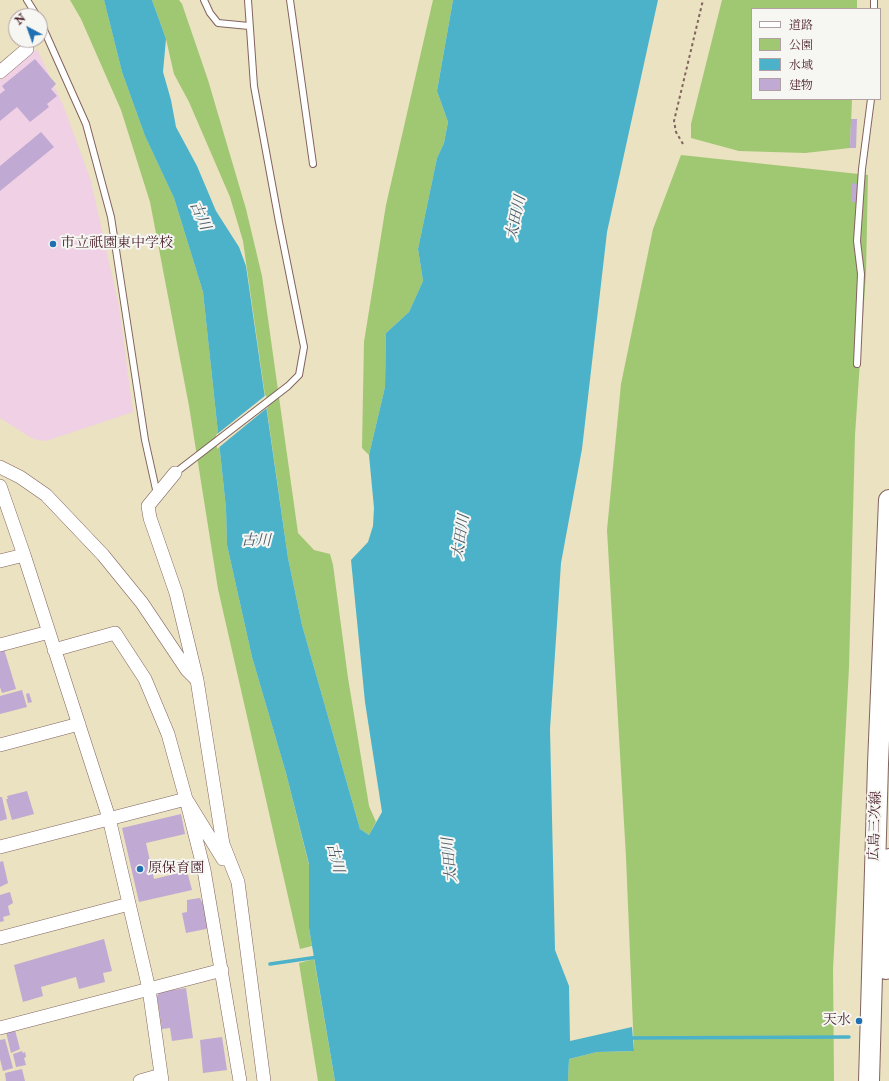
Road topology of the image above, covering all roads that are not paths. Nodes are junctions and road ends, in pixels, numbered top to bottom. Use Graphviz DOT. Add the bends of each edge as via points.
graph roads {
  1 [pos="204,0"];
  2 [pos="248,0"];
  3 [pos="290,0"];
  4 [pos="249,26"];
  5 [pos="48,38"];
  6 [pos="27,49"];
  7 [pos="0,72"];
  8 [pos="871,100"];
  9 [pos="313,164"];
  10 [pos="857,364"];
  11 [pos="0,467"];
  12 [pos="175,473"];
  13 [pos="0,486"];
  14 [pos="157,496"];
  15 [pos="889,500"];
  16 [pos="24,555"];
  17 [pos="0,561"];
  18 [pos="49,632"];
  19 [pos="0,645"];
  20 [pos="54,650"];
  21 [pos="197,680"];
  22 [pos="79,724"];
  23 [pos="0,744"];
  24 [pos="186,799"];
  25 [pos="109,818"];
  26 [pos="0,847"];
  27 [pos="889,859"];
  28 [pos="238,882"];
  29 [pos="129,904"];
  30 [pos="0,938"];
  31 [pos="222,970"];
  32 [pos="149,989"];
  33 [pos="0,1028"];
  34 [pos="162,1078"];
  35 [pos="140,1081"];
  36 [pos="240,1081"];
  37 [pos="264,1081"];
  38 [pos="868,1081"];
  39 [pos="882,1081"];
  1 -- 4 [label="lane" via="218,23"];
  2 -- 4 [label="lane"];
  3 -- 9 [label="lane"];
  4 -- 12 [label="lane" via="254,86 278,222 304,347 299,375 288,386"];
  5 -- 14 [label="lane" via="86,124 111,217 145,440"];
  6 -- 7 [label="street"];
  8 -- 10 [label="lane" via="862,169 857,241 861,274"];
  11 -- 21 [label="street" via="46,495 103,555 142,603 187,670"];
  12 -- 14 [label="street"];
  13 -- 16 [label="street"];
  14 -- 21 [label="street" via="148,506 150,518 176,593"];
  15 -- 38 [label="main road, 広島三次線"];
  16 -- 17 [label="street"];
  16 -- 18 [label="street"];
  18 -- 19 [label="street"];
  18 -- 20 [label="street"];
  20 -- 22 [label="street"];
  20 -- 24 [label="street" via="116,633 145,679 168,734"];
  21 -- 28 [label="street" via="223,844"];
  22 -- 23 [label="street"];
  22 -- 25 [label="street"];
  24 -- 25 [label="street"];
  24 -- 28 [label="street"];
  24 -- 31 [label="street" via="204,870"];
  25 -- 26 [label="street"];
  25 -- 29 [label="street"];
  27 -- 39 [label="main road, 広島三次線"];
  28 -- 37 [label="street"];
  29 -- 30 [label="street"];
  29 -- 32 [label="street"];
  31 -- 32 [label="street"];
  31 -- 36 [label="street"];
  32 -- 33 [label="street"];
  32 -- 34 [label="street"];
  34 -- 35 [label="street"];
}
